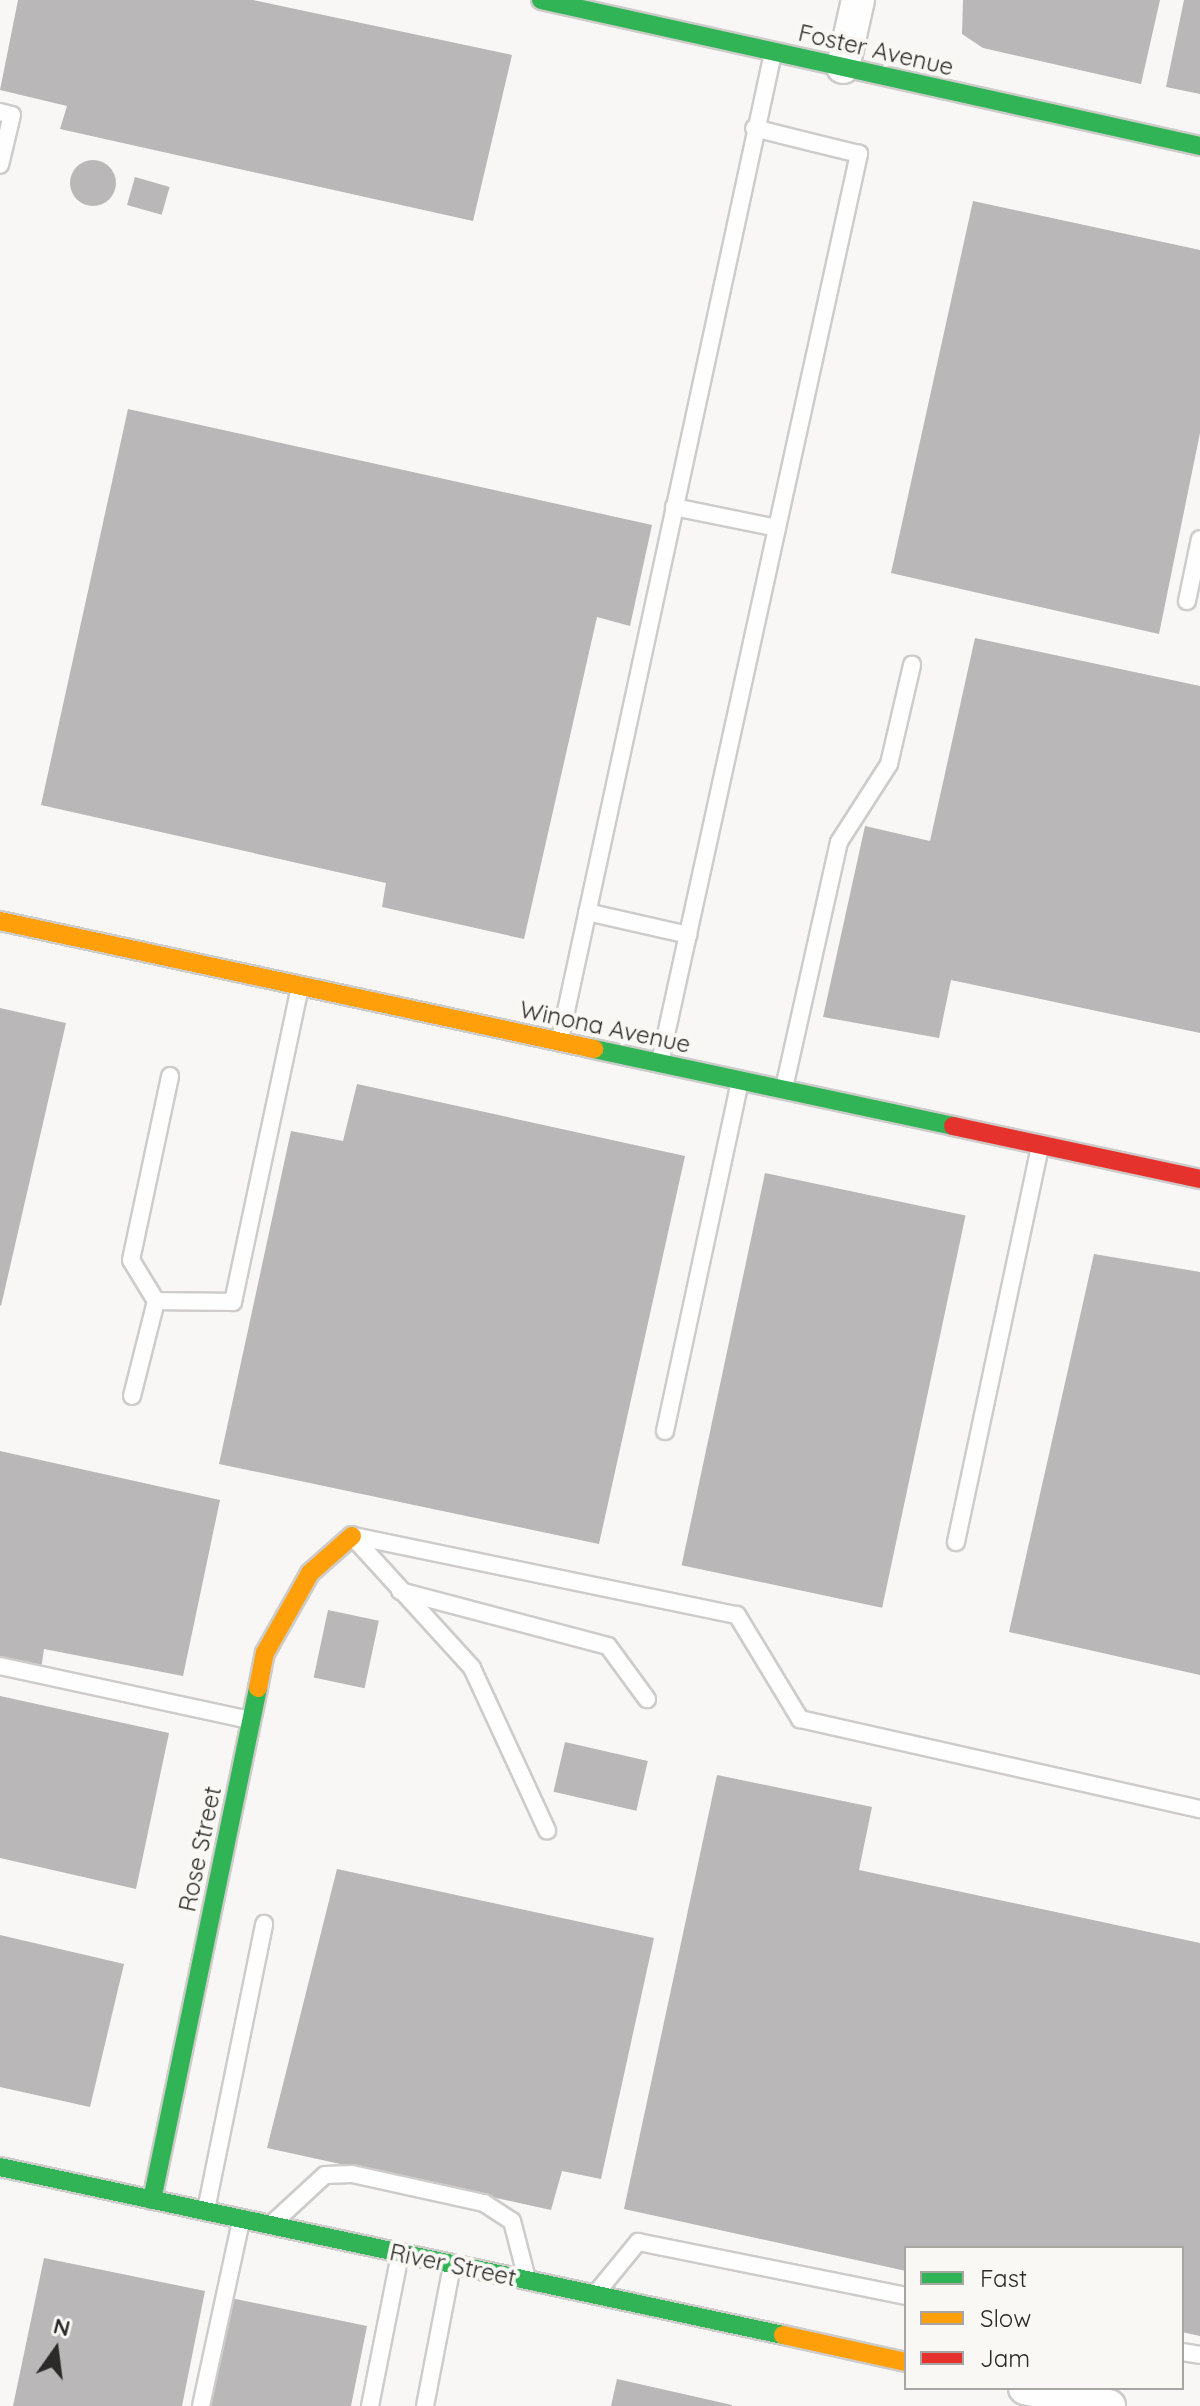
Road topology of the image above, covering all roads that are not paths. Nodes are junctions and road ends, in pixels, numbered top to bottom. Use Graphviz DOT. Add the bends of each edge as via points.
graph roads {
  1 [pos="541,0"];
  2 [pos="858,0"];
  3 [pos="773,51"];
  4 [pos="843,67"];
  5 [pos="0,112"];
  6 [pos="754,128"];
  7 [pos="1200,146"];
  8 [pos="0,165"];
  9 [pos="674,507"];
  10 [pos="777,528"];
  11 [pos="1200,539"];
  12 [pos="1187,601"];
  13 [pos="912,665"];
  14 [pos="587,912"];
  15 [pos="0,921"];
  16 [pos="688,935"];
  17 [pos="300,986"];
  18 [pos="560,1042"];
  19 [pos="660,1063"];
  20 [pos="170,1076"];
  21 [pos="740,1081"];
  22 [pos="784,1090"];
  23 [pos="1041,1145"];
  24 [pos="1200,1179"];
  25 [pos="156,1301"];
  26 [pos="132,1396"];
  27 [pos="665,1431"];
  28 [pos="352,1536"];
  29 [pos="956,1542"];
  30 [pos="399,1591"];
  31 [pos="0,1666"];
  32 [pos="647,1699"];
  33 [pos="251,1721"];
  34 [pos="1200,1809"];
  35 [pos="547,1830"];
  36 [pos="264,1924"];
  37 [pos="0,2167"];
  38 [pos="152,2200"];
  39 [pos="205,2211"];
  40 [pos="241,2219"];
  41 [pos="270,2225"];
  42 [pos="400,2253"];
  43 [pos="452,2265"];
  44 [pos="527,2281"];
  45 [pos="594,2295"];
  46 [pos="904,2296"];
  47 [pos="904,2362"];
  48 [pos="1035,2395"];
  49 [pos="201,2406"];
  50 [pos="370,2406"];
  51 [pos="425,2406"];
  52 [pos="1109,2406"];
  1 -- 3 [label="street, Foster Avenue"];
  2 -- 4 [label="street"];
  3 -- 4 [label="street, Foster Avenue"];
  3 -- 6 [label="lane"];
  4 -- 7 [label="street, Foster Avenue"];
  5 -- 8 [label="lane" via="12,115"];
  6 -- 9 [label="lane"];
  6 -- 10 [label="lane" via="859,154"];
  9 -- 10 [label="lane"];
  9 -- 14 [label="lane"];
  10 -- 16 [label="lane"];
  11 -- 12 [label="lane"];
  13 -- 22 [label="lane" via="889,764 839,842"];
  14 -- 16 [label="lane"];
  14 -- 18 [label="lane"];
  15 -- 17 [label="street, Winona Avenue"];
  16 -- 19 [label="lane"];
  17 -- 18 [label="street, Winona Avenue"];
  17 -- 25 [label="lane" via="233,1302"];
  18 -- 19 [label="street, Winona Avenue"];
  19 -- 21 [label="street, Winona Avenue"];
  20 -- 25 [label="lane" via="131,1260"];
  21 -- 22 [label="street, Winona Avenue"];
  21 -- 27 [label="lane"];
  22 -- 23 [label="street, Winona Avenue"];
  23 -- 24 [label="street, Winona Avenue"];
  23 -- 29 [label="lane"];
  25 -- 26 [label="lane"];
  28 -- 30 [label="lane"];
  28 -- 33 [label="street, Rose Street" via="310,1573 265,1653"];
  28 -- 34 [label="lane" via="737,1615 800,1719"];
  30 -- 32 [label="lane" via="608,1646"];
  30 -- 35 [label="lane" via="472,1668"];
  31 -- 33 [label="lane"];
  33 -- 38 [label="street, Rose Street"];
  36 -- 39 [label="lane"];
  37 -- 38 [label="street, River Street"];
  38 -- 39 [label="street, River Street"];
  39 -- 40 [label="street, River Street"];
  40 -- 41 [label="street, River Street"];
  40 -- 49 [label="lane"];
  41 -- 42 [label="street, River Street"];
  41 -- 44 [label="lane" via="325,2175 352,2174 484,2203 512,2221"];
  42 -- 43 [label="street, River Street"];
  42 -- 50 [label="lane"];
  43 -- 44 [label="street, River Street"];
  43 -- 51 [label="lane"];
  44 -- 45 [label="street, River Street"];
  45 -- 46 [label="lane" via="638,2242"];
  45 -- 47 [label="street, River Street"];
  48 -- 52 [label="street"];
}
